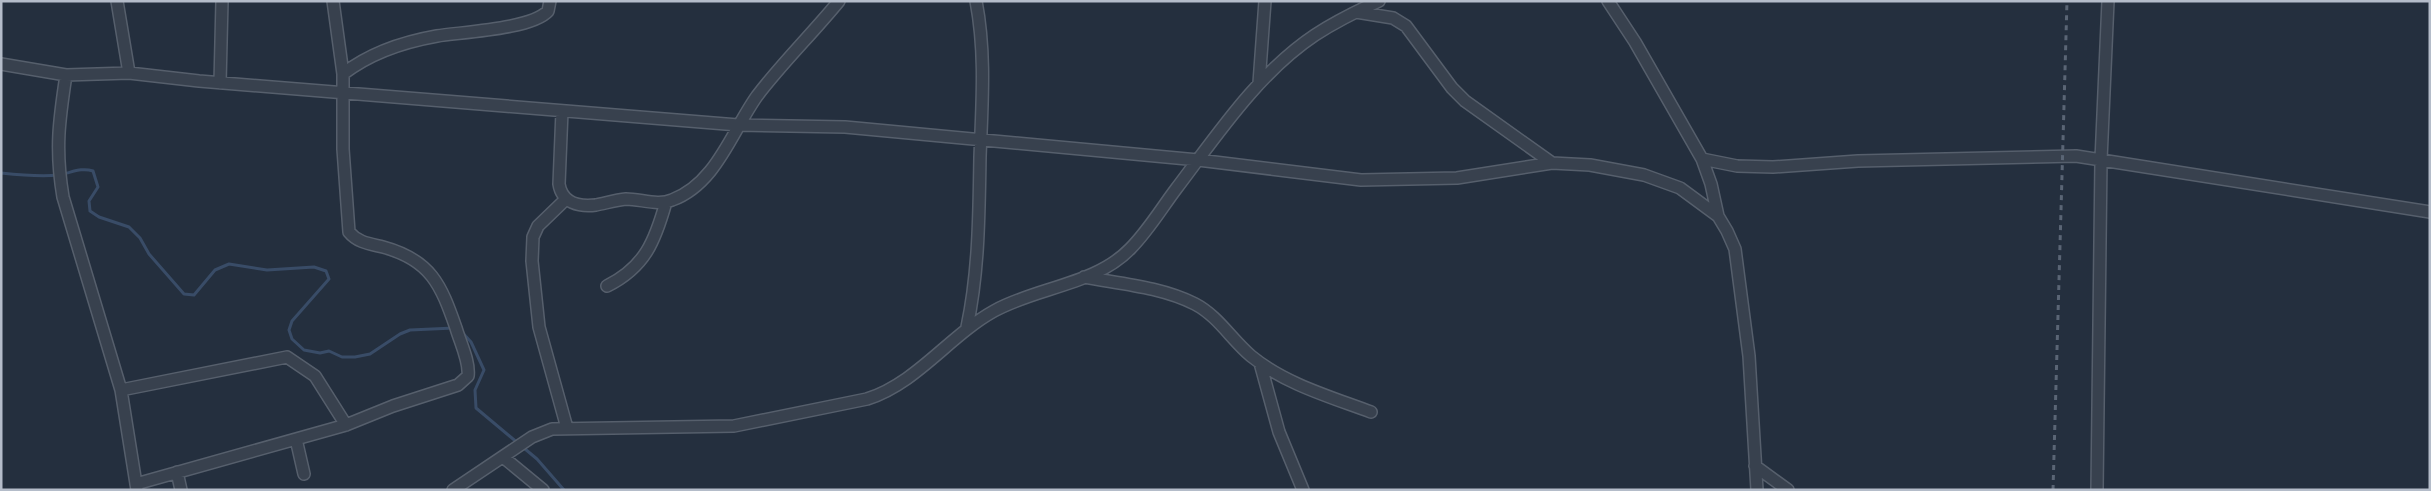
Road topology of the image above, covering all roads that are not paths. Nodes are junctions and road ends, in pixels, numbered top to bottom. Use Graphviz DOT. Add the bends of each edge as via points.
graph roads {
  1 [pos="117,1"];
  2 [pos="222,1"];
  3 [pos="333,1"];
  4 [pos="550,1"];
  5 [pos="838,1"];
  6 [pos="976,1"];
  7 [pos="1265,1"];
  8 [pos="1378,1"];
  9 [pos="1608,1"];
  10 [pos="2108,1"];
  11 [pos="1356,12"];
  12 [pos="1,64"];
  13 [pos="129,73"];
  14 [pos="342,74"];
  15 [pos="66,75"];
  16 [pos="220,82"];
  17 [pos="1259,83"];
  18 [pos="343,92"];
  19 [pos="562,111"];
  20 [pos="738,126"];
  21 [pos="981,140"];
  22 [pos="1702,159"];
  23 [pos="1198,160"];
  24 [pos="2101,160"];
  25 [pos="1552,163"];
  26 [pos="566,199"];
  27 [pos="666,202"];
  28 [pos="2430,212"];
  29 [pos="1718,216"];
  30 [pos="1084,277"];
  31 [pos="607,286"];
  32 [pos="967,327"];
  33 [pos="1260,363"];
  34 [pos="121,390"];
  35 [pos="1371,412"];
  36 [pos="346,424"];
  37 [pos="567,428"];
  38 [pos="296,439"];
  39 [pos="502,457"];
  40 [pos="1755,466"];
  41 [pos="177,472"];
  42 [pos="304,474"];
  43 [pos="136,487"];
  44 [pos="181,490"];
  45 [pos="453,490"];
  46 [pos="543,490"];
  47 [pos="1303,490"];
  48 [pos="1757,490"];
  49 [pos="1788,490"];
  50 [pos="2097,490"];
  1 -- 13 [label="street"];
  2 -- 16 [label="street"];
  3 -- 14 [label="street"];
  4 -- 14 [label="street" via="548,11 541,17 504,27 401,44 362,60"];
  5 -- 20 [label="street" via="776,73"];
  6 -- 21 [label="street" via="983,71"];
  7 -- 17 [label="street"];
  8 -- 11 [label="street"];
  9 -- 22 [label="street"];
  10 -- 24 [label="street"];
  11 -- 17 [label="street" via="1315,35"];
  11 -- 25 [label="street" via="1393,18 1406,26 1465,101"];
  12 -- 15 [label="street"];
  13 -- 15 [label="street"];
  13 -- 16 [label="street"];
  14 -- 18 [label="street"];
  15 -- 34 [label="street" via="57,136 62,197"];
  16 -- 18 [label="street"];
  17 -- 23 [label="street"];
  18 -- 19 [label="street"];
  18 -- 36 [label="street" via="349,232 360,241 410,258 438,281 469,372 465,381 458,385"];
  19 -- 20 [label="street"];
  19 -- 26 [label="street" via="559,184"];
  20 -- 21 [label="street" via="845,128"];
  20 -- 27 [label="street" via="704,177 680,196"];
  21 -- 23 [label="street"];
  21 -- 32 [label="street" via="977,253"];
  22 -- 24 [label="street" via="1736,166 1773,167 1900,159 2076,156"];
  22 -- 29 [label="street"];
  23 -- 25 [label="street" via="1361,180 1457,178"];
  23 -- 30 [label="street" via="1131,249 1106,268"];
  24 -- 28 [label="street"];
  24 -- 50 [label="street"];
  25 -- 29 [label="street" via="1590,165 1644,175 1680,188"];
  26 -- 27 [label="street" via="581,205 624,200"];
  26 -- 37 [label="street" via="538,226 532,261 540,327"];
  27 -- 31 [label="street" via="655,238 641,261 628,274"];
  29 -- 40 [label="street" via="1735,249 1739,274"];
  30 -- 32 [label="street" via="1014,301"];
  30 -- 33 [label="street" via="1177,295 1196,304 1209,312"];
  32 -- 37 [label="street" via="892,388 867,399 734,426"];
  33 -- 35 [label="street" via="1310,389"];
  33 -- 47 [label="street" via="1279,432"];
  34 -- 36 [label="street" via="287,357 315,376"];
  34 -- 43 [label="street"];
  36 -- 38 [label="street"];
  37 -- 39 [label="street" via="539,433"];
  38 -- 41 [label="street"];
  38 -- 42 [label="street"];
  39 -- 45 [label="street"];
  39 -- 46 [label="street"];
  40 -- 48 [label="street"];
  40 -- 49 [label="street"];
  41 -- 43 [label="street"];
  41 -- 44 [label="street"];
}
